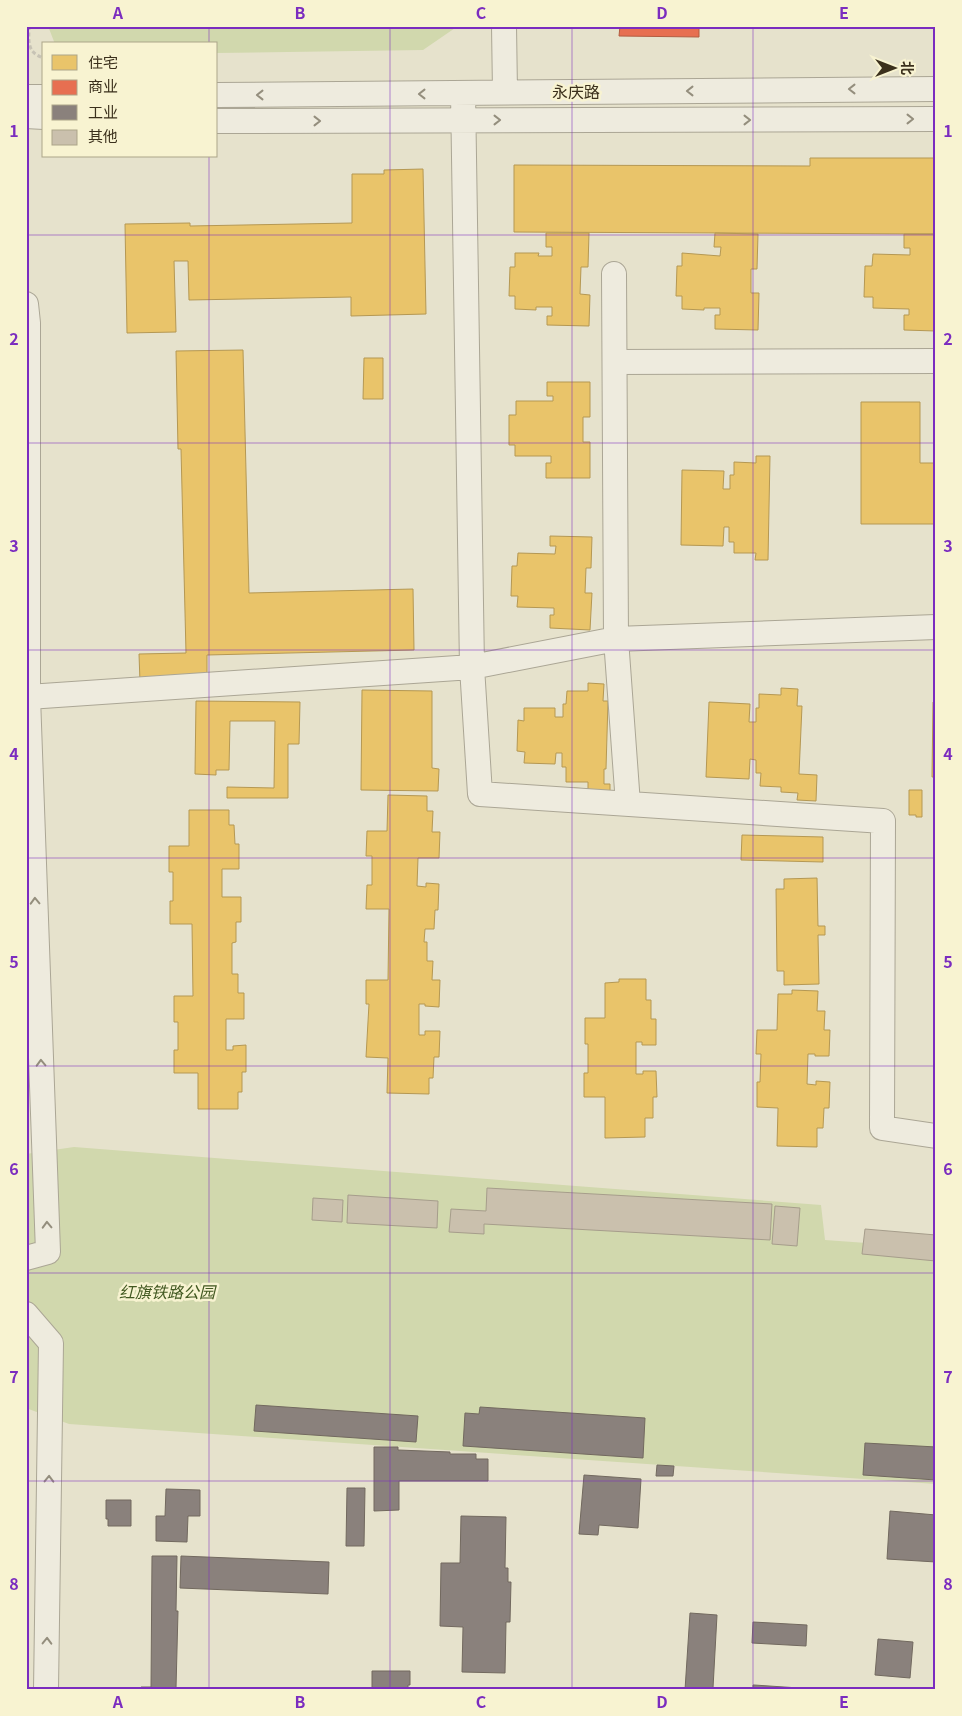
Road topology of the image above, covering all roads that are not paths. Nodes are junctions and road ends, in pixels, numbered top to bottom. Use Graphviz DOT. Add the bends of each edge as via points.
graph roads {
  1 [pos="504,26"];
  2 [pos="936,89"];
  3 [pos="505,92"];
  4 [pos="463,93"];
  5 [pos="218,95"];
  6 [pos="26,97"];
  7 [pos="42,97"];
  8 [pos="26,116"];
  9 [pos="42,118"];
  10 [pos="936,119"];
  11 [pos="464,120"];
  12 [pos="218,121"];
  13 [pos="614,274"];
  14 [pos="26,304"];
  15 [pos="936,361"];
  16 [pos="615,362"];
  17 [pos="936,627"];
  18 [pos="616,639"];
  19 [pos="472,667"];
  20 [pos="28,697"];
  21 [pos="628,804"];
  22 [pos="936,1136"];
  23 [pos="26,1258"];
  24 [pos="26,1314"];
  25 [pos="46,1690"];
  1 -- 3 [label="street"];
  2 -- 3 [label="street, 永庆路, one-way"];
  3 -- 4 [label="street, 永庆路"];
  4 -- 5 [label="street, 永庆路, one-way"];
  4 -- 11 [label="street"];
  6 -- 7 [label="street"];
  8 -- 9 [label="street"];
  11 -- 10 [label="street, 永庆路, one-way"];
  12 -- 11 [label="street, 永庆路, one-way"];
  11 -- 19 [label="street"];
  13 -- 16 [label="street"];
  14 -- 20 [label="street"];
  15 -- 16 [label="street"];
  16 -- 18 [label="street"];
  17 -- 18 [label="street"];
  18 -- 19 [label="street"];
  18 -- 21 [label="street"];
  19 -- 20 [label="street"];
  19 -- 21 [label="street" via="480,794"];
  23 -- 20 [label="street, one-way" via="48,1252"];
  21 -- 22 [label="street" via="883,821 882,1128"];
  25 -- 24 [label="street, one-way" via="51,1344"];
}
